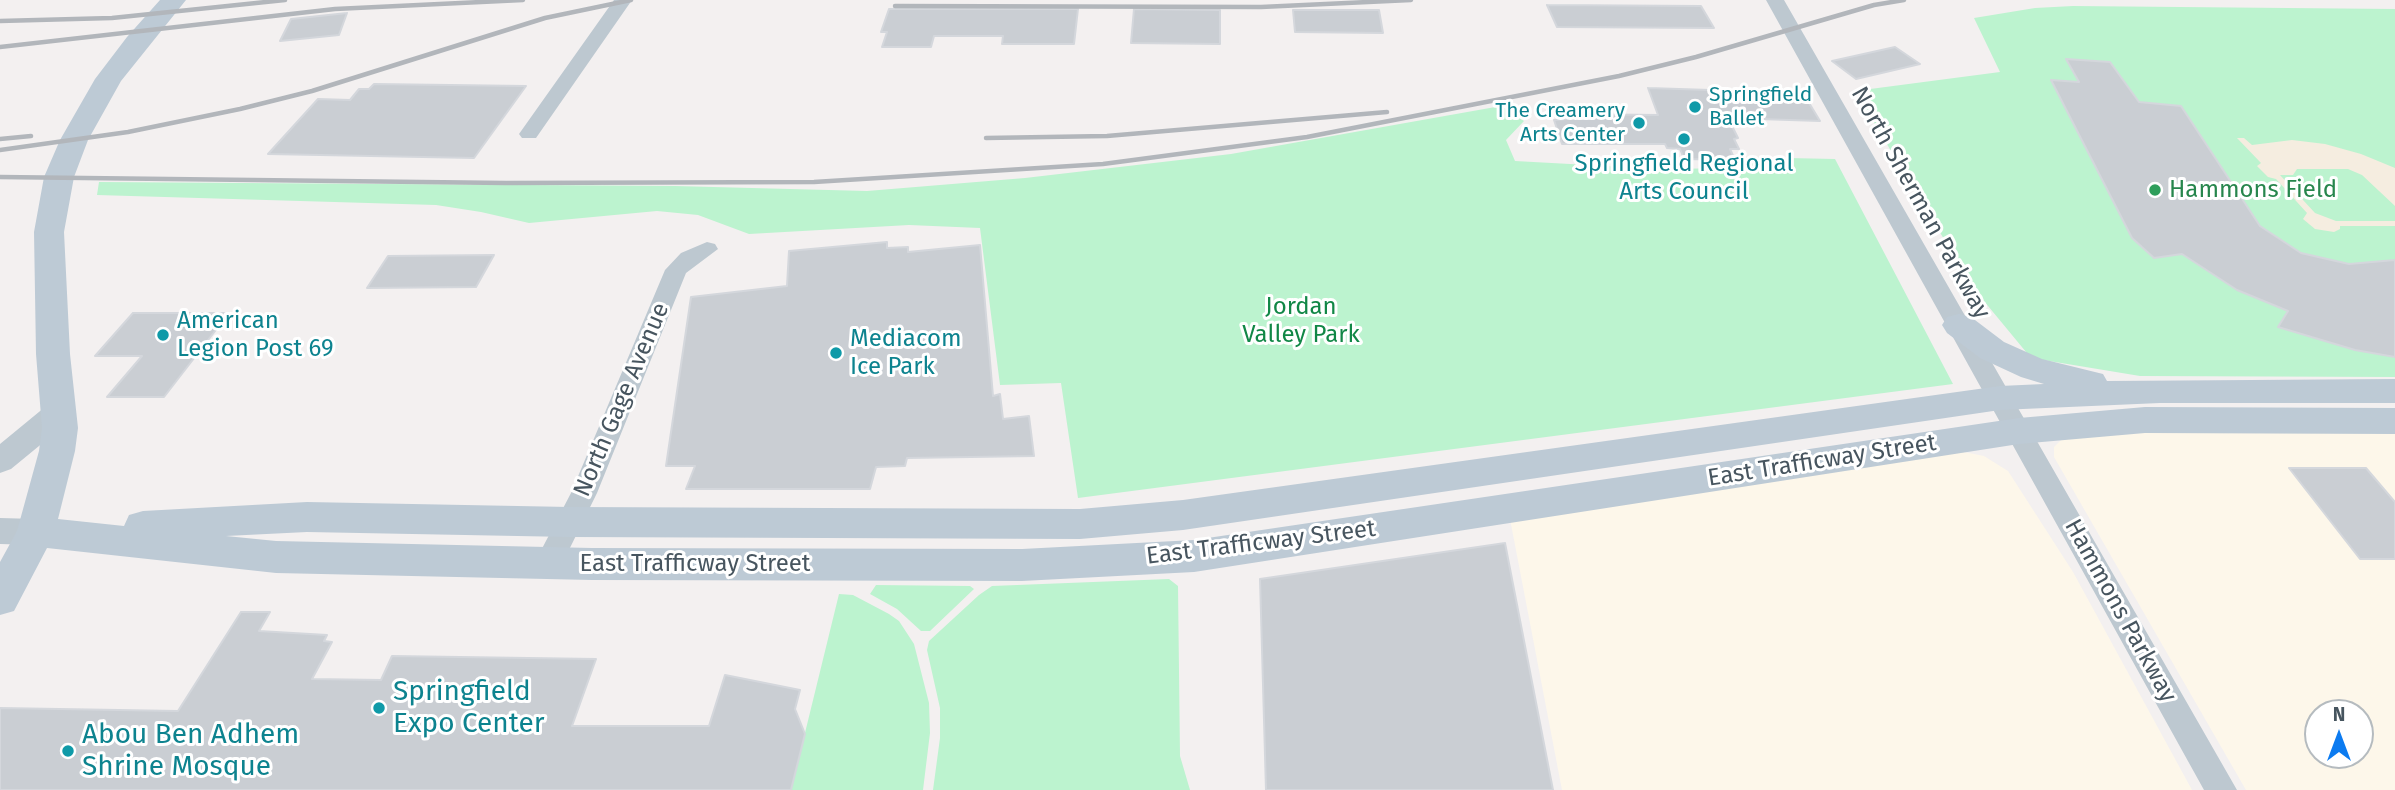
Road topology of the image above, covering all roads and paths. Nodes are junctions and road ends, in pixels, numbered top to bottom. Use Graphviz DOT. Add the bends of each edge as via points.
graph roads {
  1 [pos="174,0"];
  2 [pos="622,0"];
  3 [pos="1775,0"];
  4 [pos="529,134"];
  5 [pos="707,249"];
  6 [pos="1959,325"];
  7 [pos="2160,391"];
  8 [pos="2395,391"];
  9 [pos="2000,398"];
  10 [pos="57,415"];
  11 [pos="2395,421"];
  12 [pos="2019,431"];
  13 [pos="0,461"];
  14 [pos="570,522"];
  15 [pos="18,532"];
  16 [pos="549,562"];
  17 [pos="0,598"];
  18 [pos="2221,790"];
  1 -- 10 [label="main road" via="108,79 59,177 49,232"];
  2 -- 4 [label="street"];
  3 -- 6 [label="street, North Sherman Parkway"];
  5 -- 14 [label="street, North Gage Avenue" via="676,270"];
  6 -- 7 [label="main road" via="1992,350 2033,369 2081,382"];
  6 -- 9 [label="street, North Sherman Parkway"];
  7 -- 8 [label="main road, East Trafficway Street"];
  7 -- 9 [label="main road, East Trafficway Street"];
  9 -- 12 [label="street, North Sherman Parkway"];
  9 -- 14 [label="main road, East Trafficway Street" via="1183,515 1080,524"];
  10 -- 13 [label="street"];
  10 -- 15 [label="main road" via="57,451"];
  11 -- 12 [label="main road, East Trafficway Street" via="2145,420"];
  12 -- 16 [label="main road, East Trafficway Street" via="1194,556 1022,565"];
  12 -- 18 [label="street, Hammons Parkway"];
  14 -- 15 [label="main road, East Trafficway Street" via="307,517"];
  14 -- 16 [label="street, North Gage Avenue"];
  15 -- 16 [label="main road, East Trafficway Street" via="276,557"];
  15 -- 17 [label="main road"];
}
